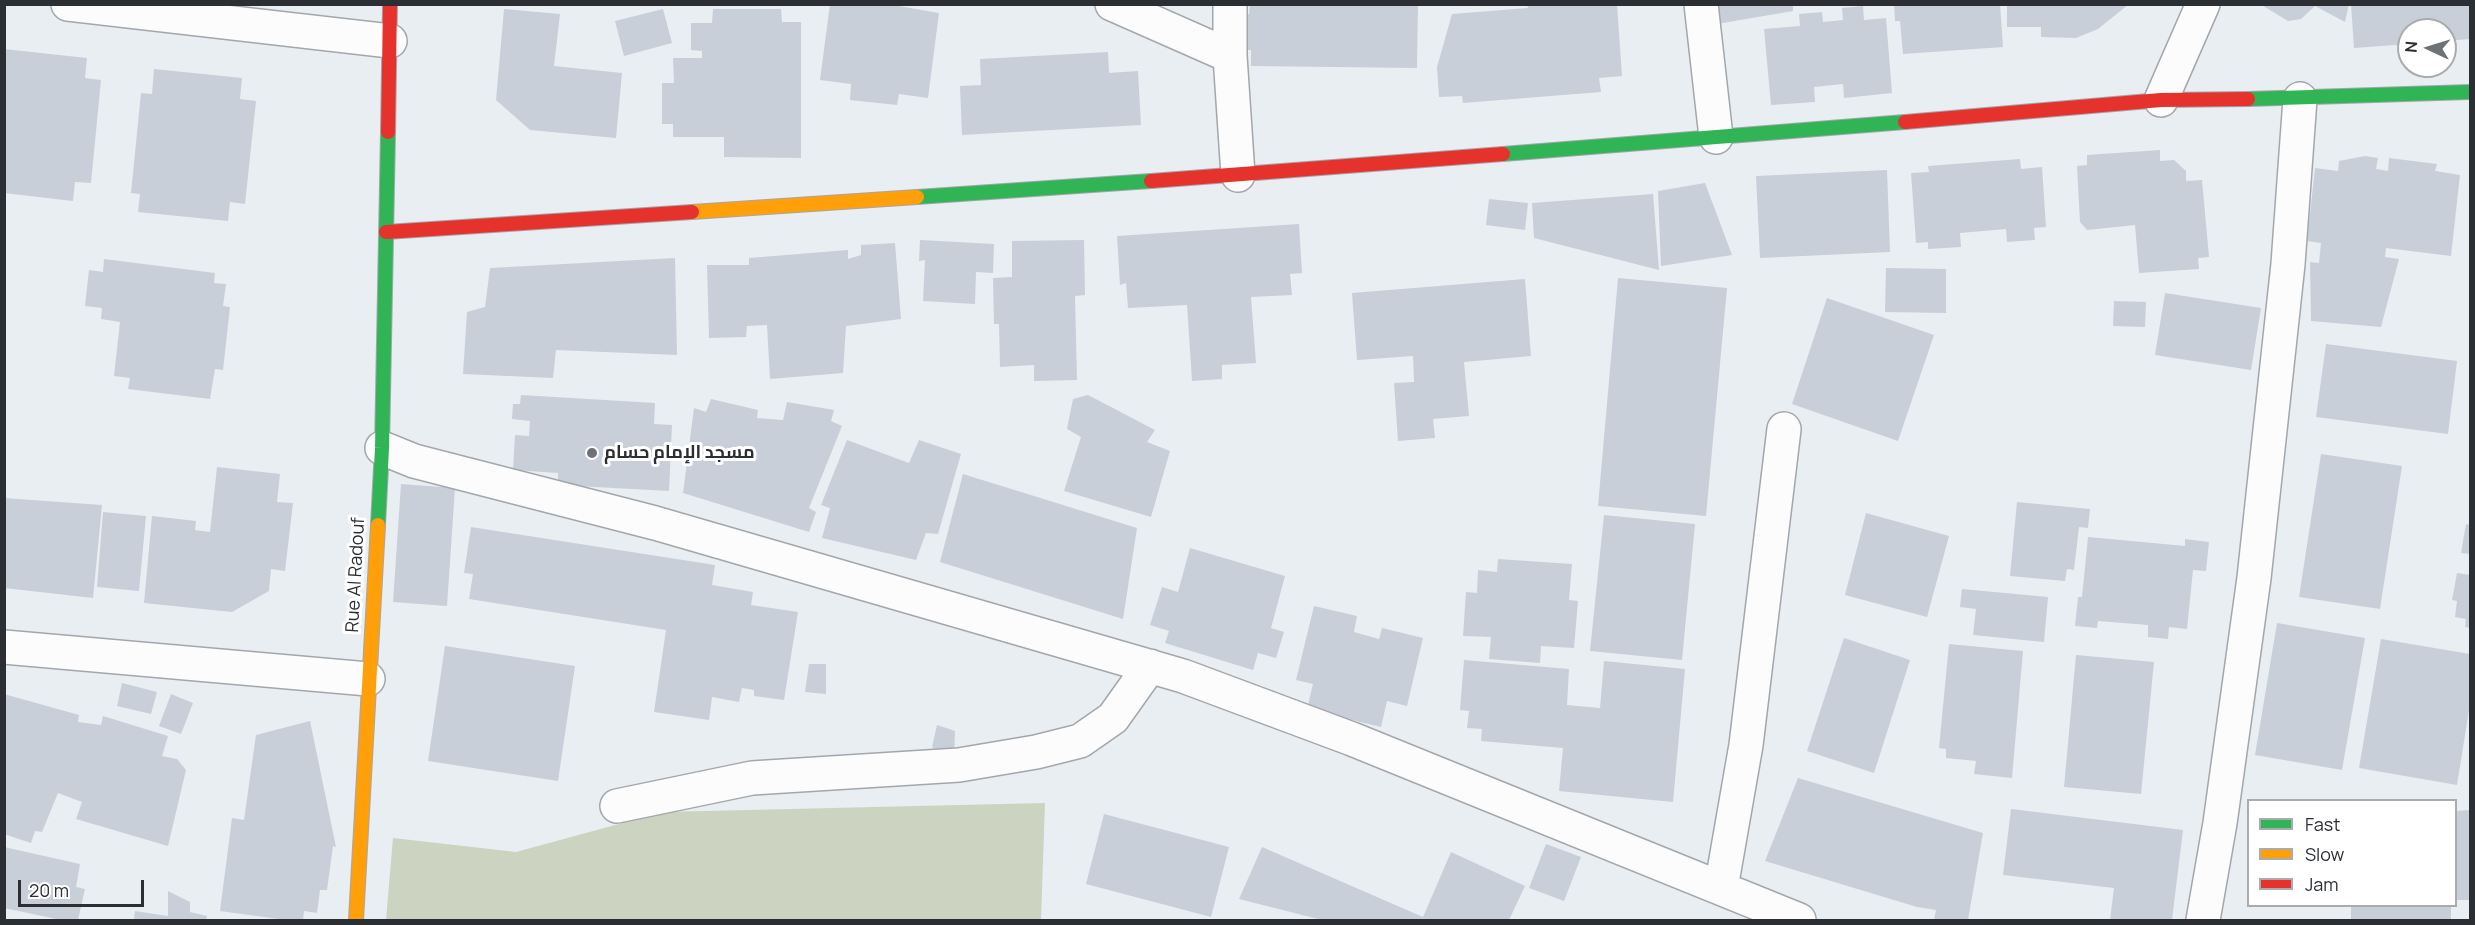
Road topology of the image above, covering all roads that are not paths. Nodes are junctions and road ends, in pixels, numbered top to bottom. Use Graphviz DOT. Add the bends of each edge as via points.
graph roads {
  1 [pos="68,4"];
  2 [pos="390,4"];
  3 [pos="1112,4"];
  4 [pos="1230,4"];
  5 [pos="1701,4"];
  6 [pos="2203,4"];
  7 [pos="390,41"];
  8 [pos="1230,57"];
  9 [pos="2470,92"];
  10 [pos="2300,99"];
  11 [pos="2160,100"];
  12 [pos="1716,137"];
  13 [pos="1238,175"];
  14 [pos="386,232"];
  15 [pos="1784,429"];
  16 [pos="382,448"];
  17 [pos="4,647"];
  18 [pos="1150,666"];
  19 [pos="368,679"];
  20 [pos="617,806"];
  21 [pos="1721,888"];
  22 [pos="356,921"];
  23 [pos="1799,921"];
  24 [pos="2203,921"];
  1 -- 7 [label="street"];
  2 -- 7 [label="street, Rue Al Radouf"];
  3 -- 8 [label="street"];
  4 -- 8 [label="street"];
  5 -- 12 [label="street"];
  6 -- 11 [label="street"];
  7 -- 14 [label="street, Rue Al Radouf"];
  8 -- 13 [label="street"];
  9 -- 10 [label="street"];
  10 -- 11 [label="street"];
  10 -- 24 [label="street" via="2288,264 2254,578"];
  11 -- 12 [label="street"];
  12 -- 13 [label="street"];
  13 -- 14 [label="street"];
  14 -- 16 [label="street, Rue Al Radouf"];
  15 -- 21 [label="street" via="1746,745"];
  16 -- 18 [label="street" via="414,461 656,523"];
  16 -- 19 [label="street, Rue Al Radouf"];
  17 -- 19 [label="street"];
  18 -- 20 [label="street" via="1113,718 1080,741 1047,750 959,765 752,778"];
  18 -- 21 [label="street" via="1352,739"];
  19 -- 22 [label="street, Rue Al Radouf"];
  21 -- 23 [label="street"];
}
